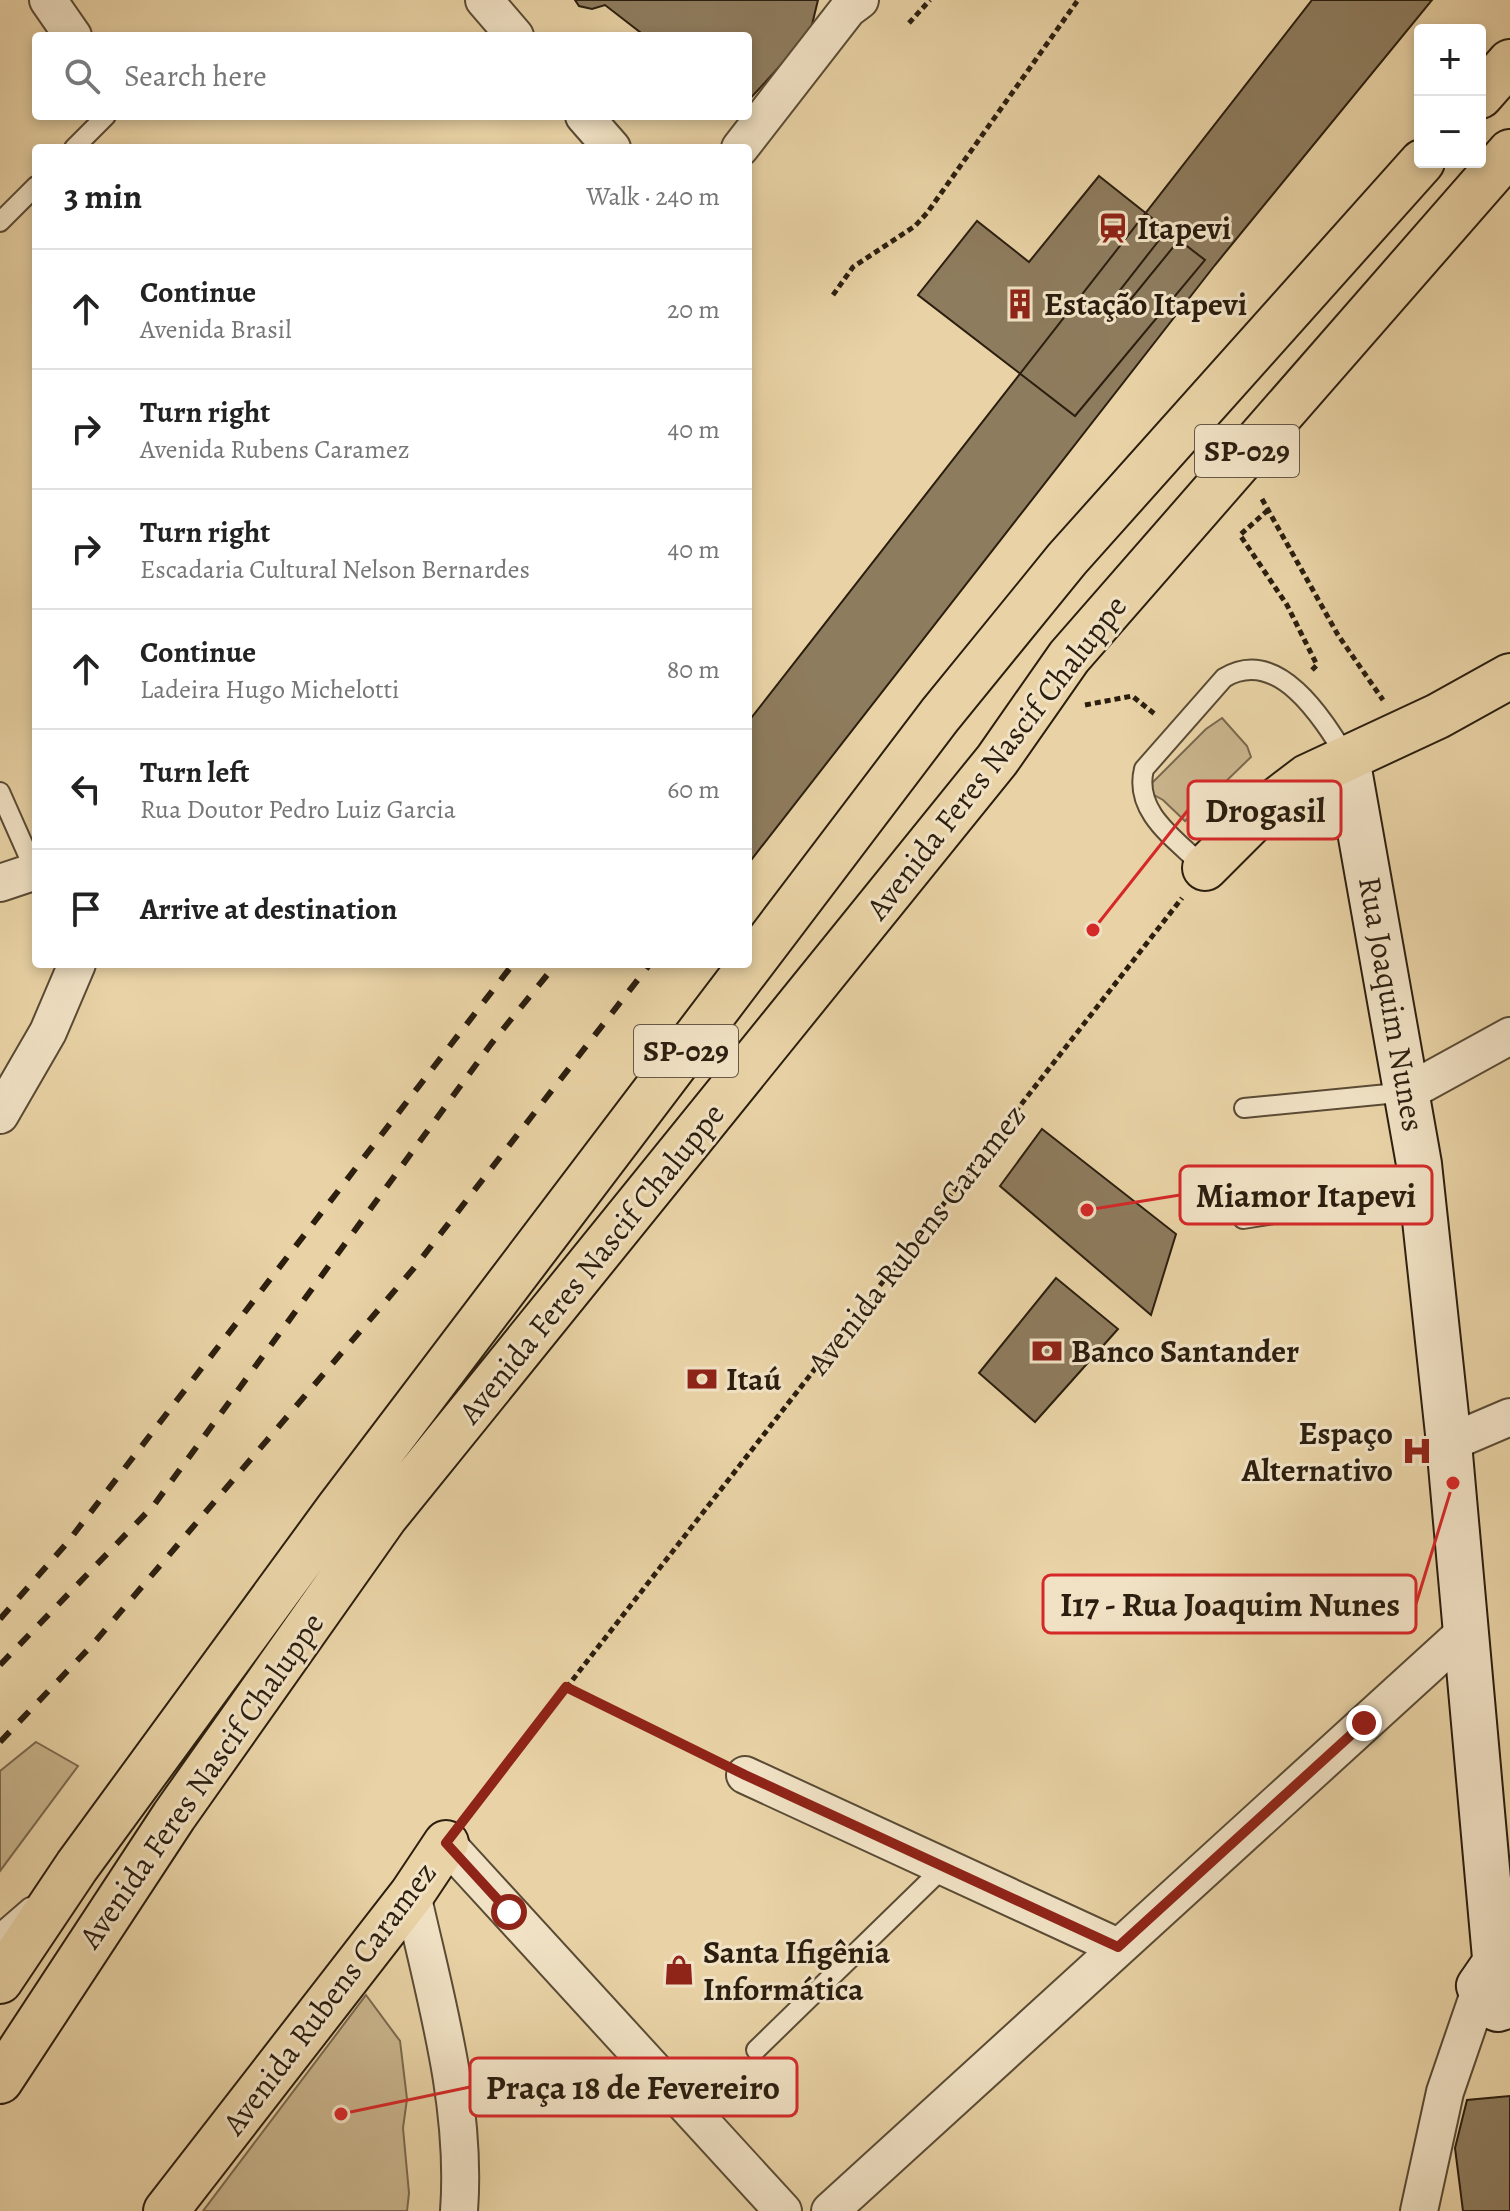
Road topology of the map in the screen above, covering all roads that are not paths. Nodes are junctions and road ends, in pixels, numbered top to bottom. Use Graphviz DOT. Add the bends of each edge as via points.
graph roads {
  1 [pos="48,0"];
  2 [pos="484,0"];
  3 [pos="850,3"];
  4 [pos="70,32"];
  5 [pos="512,32"];
  6 [pos="1510,62"];
  7 [pos="1486,89"];
  8 [pos="102,120"];
  9 [pos="588,120"];
  10 [pos="78,144"];
  11 [pos="608,144"];
  12 [pos="743,144"];
  13 [pos="1510,152"];
  14 [pos="1417,168"];
  15 [pos="32,190"];
  16 [pos="0,222"];
  17 [pos="1510,676"];
  18 [pos="1347,758"];
  19 [pos="0,792"];
  20 [pos="32,862"];
  21 [pos="1205,868"];
  22 [pos="32,872"];
  23 [pos="0,883"];
  24 [pos="752,963"];
  25 [pos="75,968"];
  26 [pos="748,968"];
  27 [pos="1510,1036"];
  28 [pos="1408,1092"];
  29 [pos="1244,1108"];
  30 [pos="0,1115"];
  31 [pos="1422,1190"];
  32 [pos="1243,1219"];
  33 [pos="1510,1417"];
  34 [pos="1449,1443"];
  35 [pos="1465,1632"];
  36 [pos="745,1775"];
  37 [pos="446,1843"];
  38 [pos="77,1866"];
  39 [pos="945,1866"];
  40 [pos="412,1894"];
  41 [pos="0,1933"];
  42 [pos="1118,1947"];
  43 [pos="0,1981"];
  44 [pos="1499,1985"];
  45 [pos="756,2050"];
  46 [pos="0,2081"];
  47 [pos="166,2211"];
  48 [pos="459,2211"];
  49 [pos="783,2211"];
  50 [pos="830,2211"];
  51 [pos="1419,2211"];
  1 -- 4 [label="street"];
  2 -- 5 [label="street"];
  3 -- 12 [label="street"];
  6 -- 7 [label="main road"];
  8 -- 10 [label="lane"];
  9 -- 11 [label="street"];
  13 -- 46 [label="main road, Avenida Feres Nascif Chaluppe / SP-029" via="1069,657 997,760 385,1517 174,1816"];
  14 -- 24 [label="main road, Avenida Feres Nascif Chaluppe / SP-029" via="1067,559 940,715"];
  15 -- 16 [label="lane"];
  17 -- 18 [label="main road"];
  18 -- 21 [label="main road" via="1307,777 1261,812"];
  18 -- 21 [label="lane" via="1319,714 1294,688 1253,668 1224,678 1144,769 1141,782 1146,807"];
  18 -- 28 [label="street, Rua Joaquim Nunes"];
  19 -- 20 [label="lane"];
  22 -- 23 [label="street"];
  25 -- 30 [label="street" via="48,1032"];
  26 -- 38 [label="main road, Avenida Feres Nascif Chaluppe / SP-029" via="338,1509"];
  27 -- 28 [label="street"];
  28 -- 29 [label="lane"];
  28 -- 31 [label="street, Rua Joaquim Nunes"];
  31 -- 32 [label="lane"];
  31 -- 34 [label="street, Rua Joaquim Nunes"];
  33 -- 34 [label="street"];
  34 -- 35 [label="street, Rua Joaquim Nunes"];
  35 -- 42 [label="street"];
  35 -- 44 [label="street, Rua Joaquim Nunes"];
  36 -- 39 [label="street"];
  37 -- 40 [label="main road, Avenida Rubens Caramez"];
  37 -- 49 [label="street"];
  38 -- 41 [label="lane"];
  38 -- 43 [label="main road, Avenida Feres Nascif Chaluppe / SP-029"];
  39 -- 42 [label="street"];
  39 -- 45 [label="lane"];
  40 -- 47 [label="main road, Avenida Rubens Caramez"];
  40 -- 48 [label="street" via="446,2051 462,2174"];
  42 -- 50 [label="street"];
  44 -- 51 [label="street" via="1445,2092"];
}
